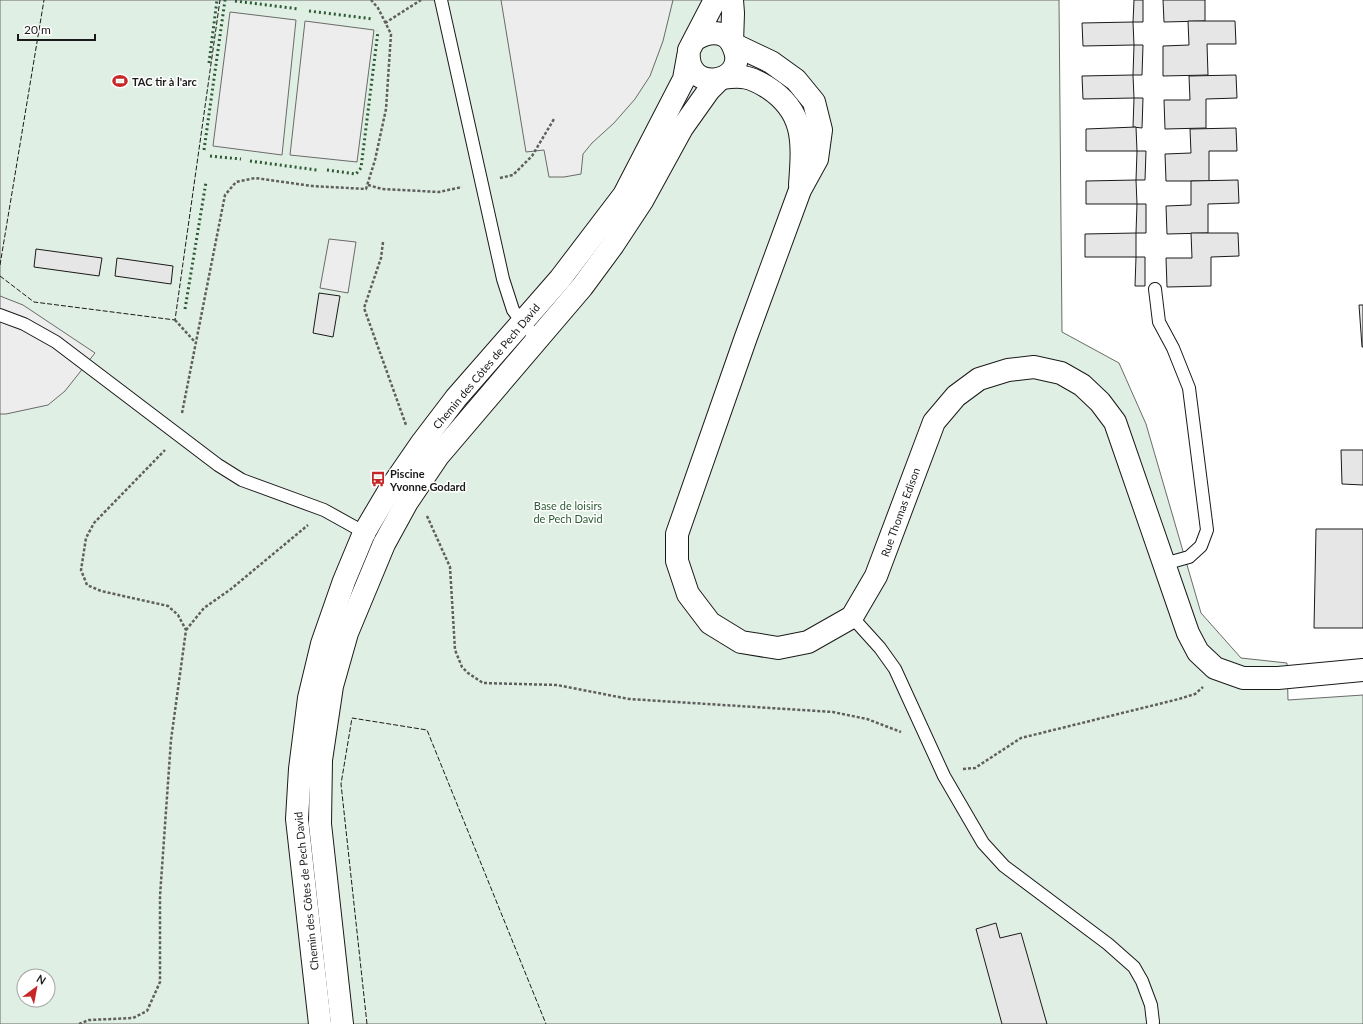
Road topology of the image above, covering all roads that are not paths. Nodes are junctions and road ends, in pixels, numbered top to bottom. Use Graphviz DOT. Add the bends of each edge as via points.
graph roads {
  1 [pos="441,0"];
  2 [pos="715,0"];
  3 [pos="732,0"];
  4 [pos="733,43"];
  5 [pos="692,48"];
  6 [pos="721,79"];
  7 [pos="800,190"];
  8 [pos="1155,289"];
  9 [pos="0,315"];
  10 [pos="522,322"];
  11 [pos="538,340"];
  12 [pos="364,533"];
  13 [pos="384,544"];
  14 [pos="1164,564"];
  15 [pos="852,617"];
  16 [pos="1363,670"];
  17 [pos="1153,1022"];
  18 [pos="320,1024"];
  19 [pos="342,1024"];
  1 -- 10 [label="lane" via="503,279 514,310"];
  2 -- 5 [label="street, Chemin des Côtes de Pech David"];
  3 -- 4 [label="street"];
  4 -- 5 [label="street" via="724,36 704,34"];
  4 -- 6 [label="street" via="736,63 731,72"];
  4 -- 7 [label="street" via="771,62 796,80 814,102 821,130 817,159"];
  5 -- 6 [label="street" via="690,65 695,73 710,80"];
  5 -- 10 [label="street, Chemin des Côtes de Pech David" via="684,79 624,195 560,279"];
  6 -- 7 [label="street" via="738,76 757,80 778,94 792,110 800,130"];
  6 -- 11 [label="street, Chemin des Côtes de Pech David" via="709,90 682,128 642,201 613,244 582,288"];
  7 -- 15 [label="street" via="677,534 677,561 688,594 710,622 741,642 778,648 808,642"];
  8 -- 14 [label="lane" via="1159,322 1189,388 1207,530 1201,546 1189,557"];
  9 -- 12 [label="lane" via="24,324 56,342 218,465 242,480 324,510"];
  10 -- 11 [label="lane"];
  10 -- 12 [label="street, Chemin des Côtes de Pech David" via="456,398 421,444"];
  11 -- 13 [label="street, Chemin des Côtes de Pech David" via="438,456 406,502"];
  12 -- 13 [label="lane"];
  12 -- 18 [label="street, Chemin des Côtes de Pech David" via="322,644 309,698 300,769 297,819"];
  13 -- 19 [label="street, Chemin des Côtes de Pech David" via="348,633 332,686 321,760 320,824"];
  14 -- 15 [label="street, Rue Thomas Edison" via="1115,422 1100,402 1082,385 1061,373 1034,367 1008,370 979,379 956,396 934,422 876,576"];
  14 -- 16 [label="street, Rue Thomas Edison" via="1188,634 1198,652 1215,668 1243,678 1278,678"];
  15 -- 17 [label="lane" via="895,669 944,776 983,843 1004,866 1108,944 1134,967 1151,1005"];
}
